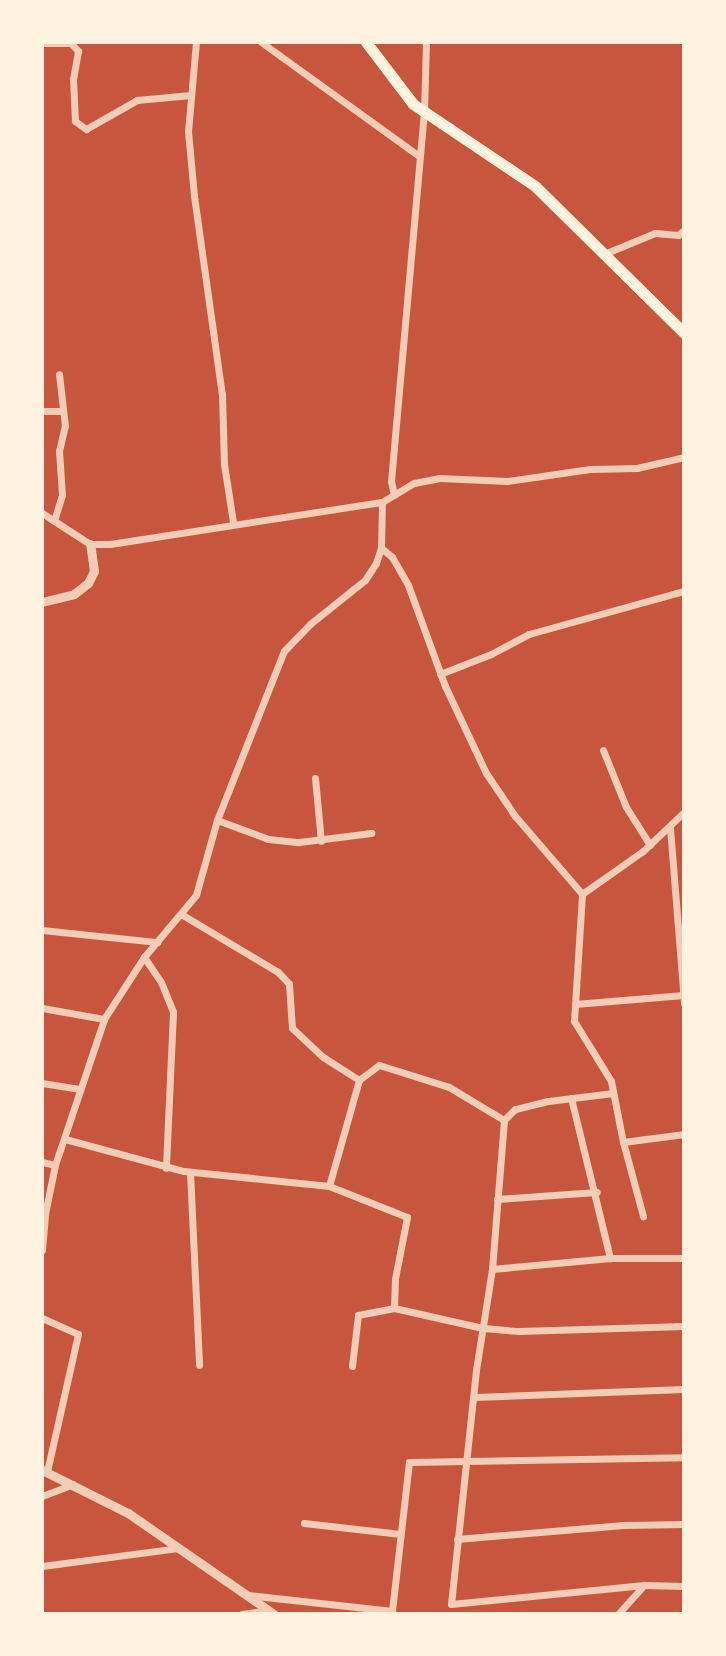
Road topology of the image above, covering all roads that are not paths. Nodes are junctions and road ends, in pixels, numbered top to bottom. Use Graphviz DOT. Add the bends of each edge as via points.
graph roads {
  1 [pos="196,42"];
  2 [pos="261,42"];
  3 [pos="366,42"];
  4 [pos="426,42"];
  5 [pos="42,43"];
  6 [pos="191,95"];
  7 [pos="424,113"];
  8 [pos="419,156"];
  9 [pos="684,230"];
  10 [pos="603,255"];
  11 [pos="684,333"];
  12 [pos="59,374"];
  13 [pos="42,411"];
  14 [pos="63,411"];
  15 [pos="684,457"];
  16 [pos="394,495"];
  17 [pos="382,502"];
  18 [pos="42,513"];
  19 [pos="54,521"];
  20 [pos="233,522"];
  21 [pos="90,544"];
  22 [pos="381,548"];
  23 [pos="684,591"];
  24 [pos="42,602"];
  25 [pos="440,674"];
  26 [pos="603,750"];
  27 [pos="315,778"];
  28 [pos="684,812"];
  29 [pos="217,820"];
  30 [pos="670,828"];
  31 [pos="371,833"];
  32 [pos="321,841"];
  33 [pos="650,845"];
  34 [pos="582,894"];
  35 [pos="181,914"];
  36 [pos="42,930"];
  37 [pos="157,942"];
  38 [pos="144,957"];
  39 [pos="684,995"];
  40 [pos="684,1003"];
  41 [pos="575,1004"];
  42 [pos="42,1008"];
  43 [pos="104,1019"];
  44 [pos="359,1080"];
  45 [pos="42,1083"];
  46 [pos="81,1089"];
  47 [pos="613,1093"];
  48 [pos="571,1098"];
  49 [pos="504,1120"];
  50 [pos="684,1134"];
  51 [pos="65,1139"];
  52 [pos="623,1142"];
  53 [pos="42,1162"];
  54 [pos="55,1165"];
  55 [pos="166,1168"];
  56 [pos="190,1172"];
  57 [pos="329,1186"];
  58 [pos="597,1192"];
  59 [pos="497,1199"];
  60 [pos="643,1216"];
  61 [pos="42,1250"];
  62 [pos="610,1258"];
  63 [pos="684,1258"];
  64 [pos="492,1269"];
  65 [pos="394,1308"];
  66 [pos="42,1318"];
  67 [pos="684,1326"];
  68 [pos="483,1328"];
  69 [pos="199,1365"];
  70 [pos="352,1366"];
  71 [pos="684,1389"];
  72 [pos="474,1397"];
  73 [pos="684,1457"];
  74 [pos="466,1463"];
  75 [pos="45,1471"];
  76 [pos="75,1484"];
  77 [pos="42,1496"];
  78 [pos="304,1523"];
  79 [pos="684,1524"];
  80 [pos="400,1534"];
  81 [pos="457,1539"];
  82 [pos="178,1548"];
  83 [pos="42,1566"];
  84 [pos="644,1585"];
  85 [pos="684,1586"];
  86 [pos="247,1595"];
  87 [pos="271,1612"];
  88 [pos="242,1614"];
  89 [pos="618,1614"];
  1 -- 6 [label="street"];
  2 -- 8 [label="street"];
  3 -- 7 [label="main road"];
  4 -- 7 [label="street"];
  5 -- 6 [label="street" via="71,43 78,51 75,121 86,129 137,100"];
  6 -- 20 [label="street" via="188,131 194,196 222,394 224,464"];
  7 -- 8 [label="street"];
  7 -- 10 [label="main road" via="535,186"];
  8 -- 16 [label="street" via="391,481"];
  9 -- 10 [label="street" via="678,235 655,233"];
  10 -- 11 [label="main road"];
  12 -- 14 [label="street"];
  13 -- 14 [label="street"];
  14 -- 19 [label="street" via="62,495"];
  15 -- 16 [label="street" via="637,468 507,481 439,478 414,483"];
  16 -- 17 [label="street"];
  17 -- 20 [label="street"];
  17 -- 22 [label="street"];
  18 -- 19 [label="street"];
  19 -- 21 [label="street"];
  20 -- 21 [label="street"];
  21 -- 24 [label="street" via="94,571 88,583 74,594"];
  22 -- 25 [label="street" via="408,585"];
  22 -- 29 [label="street" via="365,580 284,651"];
  23 -- 25 [label="street" via="529,634"];
  25 -- 34 [label="street" via="486,773 515,816"];
  26 -- 33 [label="street" via="626,807"];
  27 -- 32 [label="street"];
  28 -- 30 [label="street"];
  29 -- 32 [label="street" via="268,839"];
  29 -- 35 [label="street" via="196,895"];
  30 -- 33 [label="street"];
  30 -- 39 [label="street"];
  31 -- 32 [label="street"];
  33 -- 34 [label="street"];
  34 -- 41 [label="street"];
  35 -- 37 [label="street"];
  35 -- 44 [label="street" via="278,972 289,984 292,1028"];
  36 -- 37 [label="street"];
  37 -- 38 [label="street"];
  38 -- 43 [label="street"];
  38 -- 55 [label="street" via="166,990 173,1012"];
  39 -- 40 [label="street"];
  39 -- 41 [label="street"];
  41 -- 47 [label="street" via="574,1021"];
  42 -- 43 [label="street"];
  43 -- 46 [label="street"];
  44 -- 49 [label="street" via="379,1065 449,1087"];
  44 -- 57 [label="street"];
  45 -- 46 [label="street"];
  46 -- 51 [label="street"];
  47 -- 48 [label="street"];
  47 -- 52 [label="street"];
  48 -- 49 [label="street" via="515,1109"];
  48 -- 58 [label="street"];
  49 -- 59 [label="street"];
  50 -- 52 [label="street"];
  51 -- 54 [label="street"];
  51 -- 55 [label="street"];
  52 -- 60 [label="street"];
  53 -- 54 [label="street"];
  54 -- 61 [label="street"];
  55 -- 56 [label="street"];
  56 -- 57 [label="street"];
  56 -- 69 [label="street"];
  57 -- 65 [label="street" via="407,1217"];
  58 -- 59 [label="street"];
  58 -- 62 [label="street"];
  59 -- 64 [label="street"];
  62 -- 63 [label="street"];
  62 -- 64 [label="street"];
  64 -- 68 [label="street"];
  65 -- 68 [label="street"];
  65 -- 70 [label="street" via="358,1315"];
  66 -- 75 [label="street" via="78,1334"];
  67 -- 68 [label="street"];
  68 -- 72 [label="street"];
  71 -- 72 [label="street"];
  72 -- 74 [label="street"];
  73 -- 74 [label="street"];
  74 -- 80 [label="street" via="409,1462"];
  74 -- 81 [label="street"];
  75 -- 76 [label="street"];
  76 -- 77 [label="street"];
  76 -- 82 [label="street"];
  78 -- 80 [label="street"];
  79 -- 81 [label="street"];
  80 -- 86 [label="street" via="392,1611"];
  81 -- 84 [label="street" via="451,1604"];
  82 -- 83 [label="street"];
  82 -- 86 [label="street"];
  84 -- 85 [label="street"];
  84 -- 89 [label="street"];
  86 -- 87 [label="street"];
  87 -- 88 [label="street"];
}
